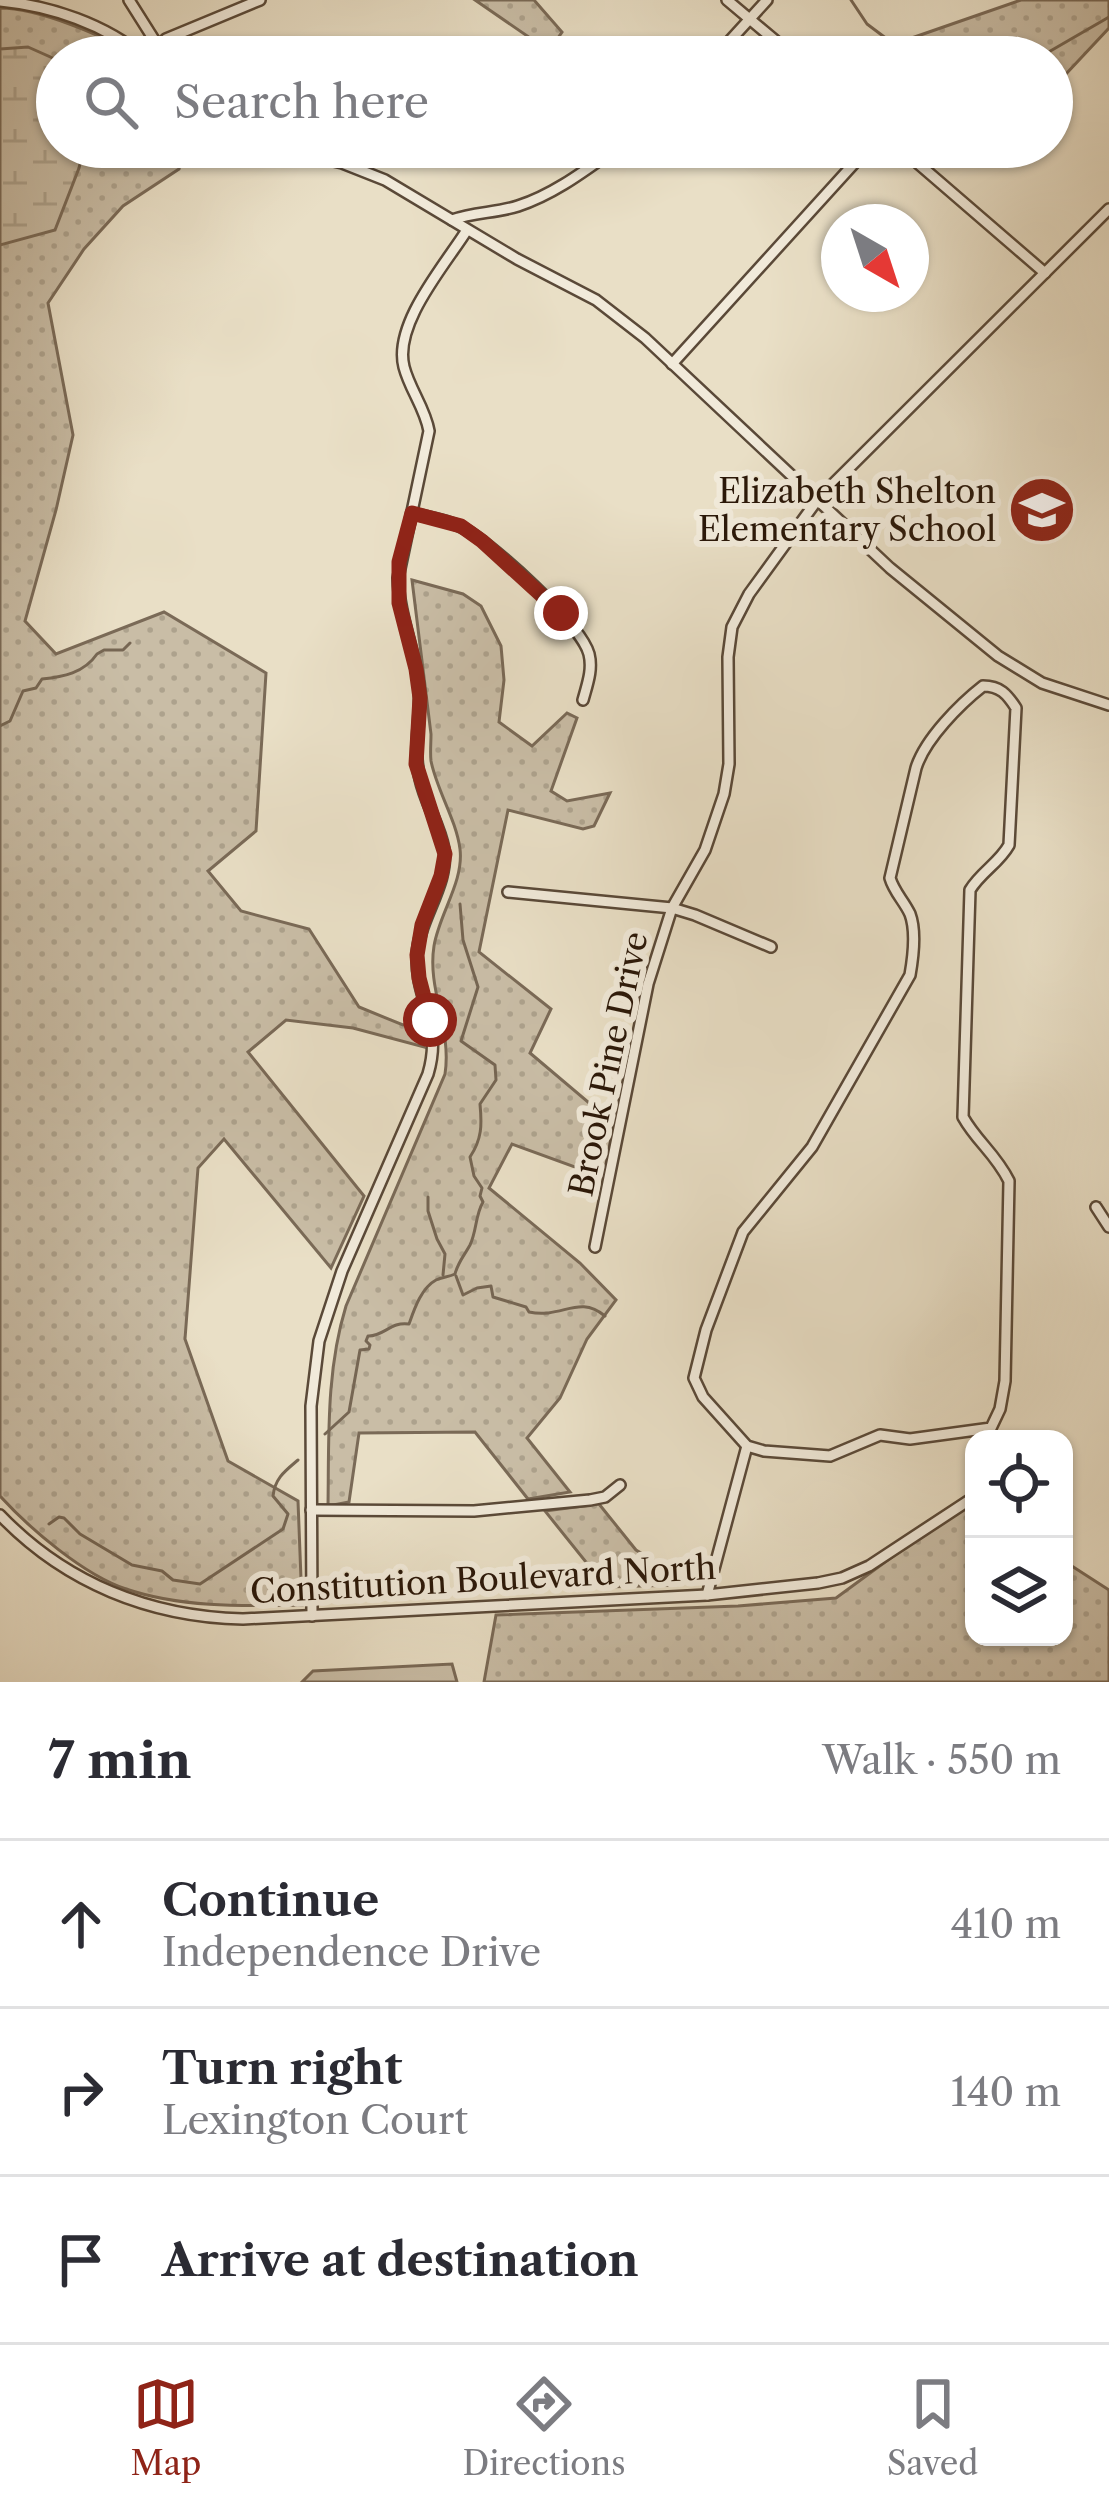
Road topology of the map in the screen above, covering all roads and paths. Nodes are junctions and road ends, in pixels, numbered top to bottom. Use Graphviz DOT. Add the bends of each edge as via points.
graph roads {
  1 [pos="129,0"];
  2 [pos="260,0"];
  3 [pos="727,0"];
  4 [pos="767,0"];
  5 [pos="0,2"];
  6 [pos="750,19"];
  7 [pos="113,36"];
  8 [pos="152,36"];
  9 [pos="174,36"];
  10 [pos="734,36"];
  11 [pos="770,36"];
  12 [pos="356,168"];
  13 [pos="585,168"];
  14 [pos="850,168"];
  15 [pos="923,168"];
  16 [pos="1109,208"];
  17 [pos="485,214"];
  18 [pos="452,220"];
  19 [pos="471,232"];
  20 [pos="1045,273"];
  21 [pos="672,364"];
  22 [pos="818,500"];
  23 [pos="412,513"];
  24 [pos="583,700"];
  25 [pos="1109,705"];
  26 [pos="508,892"];
  27 [pos="672,908"];
  28 [pos="771,947"];
  29 [pos="1096,1207"];
  30 [pos="1109,1227"];
  31 [pos="595,1247"];
  32 [pos="993,1430"];
  33 [pos="965,1435"];
  34 [pos="747,1446"];
  35 [pos="620,1485"];
  36 [pos="965,1503"];
  37 [pos="311,1510"];
  38 [pos="0,1515"];
  39 [pos="707,1594"];
  40 [pos="312,1616"];
  1 -- 8 [label="street"];
  2 -- 9 [label="street"];
  3 -- 6 [label="street"];
  4 -- 6 [label="street"];
  5 -- 7 [label="street" via="42,8"];
  6 -- 10 [label="street"];
  6 -- 11 [label="street"];
  12 -- 18 [label="street"];
  13 -- 17 [label="street" via="524,204"];
  14 -- 21 [label="street"];
  15 -- 20 [label="street"];
  16 -- 20 [label="street, Brook Pine Drive"];
  17 -- 18 [label="street"];
  17 -- 19 [label="street"];
  18 -- 19 [label="street"];
  19 -- 21 [label="street" via="596,300"];
  19 -- 23 [label="street" via="402,341 429,430"];
  20 -- 22 [label="street, Brook Pine Drive"];
  21 -- 22 [label="street"];
  22 -- 25 [label="street" via="1015,668"];
  22 -- 27 [label="street, Brook Pine Drive" via="732,627 724,794"];
  23 -- 24 [label="street" via="472,533 561,613 589,653"];
  23 -- 37 [label="street" via="399,603 420,698 416,764 445,854 417,955 434,1049 324,1322 311,1406"];
  26 -- 27 [label="street"];
  27 -- 28 [label="street"];
  27 -- 31 [label="street, Brook Pine Drive" via="648,984"];
  29 -- 30 [label="street"];
  32 -- 34 [label="street" via="1006,1381 1009,1181 963,1117 970,890 1009,845 1016,708 996,686 983,686 916,767 890,878 911,916 910,974 812,1147 743,1232 706,1330 694,1378"];
  33 -- 34 [label="street" via="880,1436 830,1456"];
  34 -- 39 [label="street"];
  35 -- 37 [label="street" via="590,1500 474,1511"];
  36 -- 39 [label="street, Constitution Boulevard North" via="842,1578"];
  37 -- 40 [label="street"];
  38 -- 40 [label="street, Constitution Boulevard North" via="63,1567 148,1606 218,1619"];
  39 -- 40 [label="street, Constitution Boulevard North"];
}
